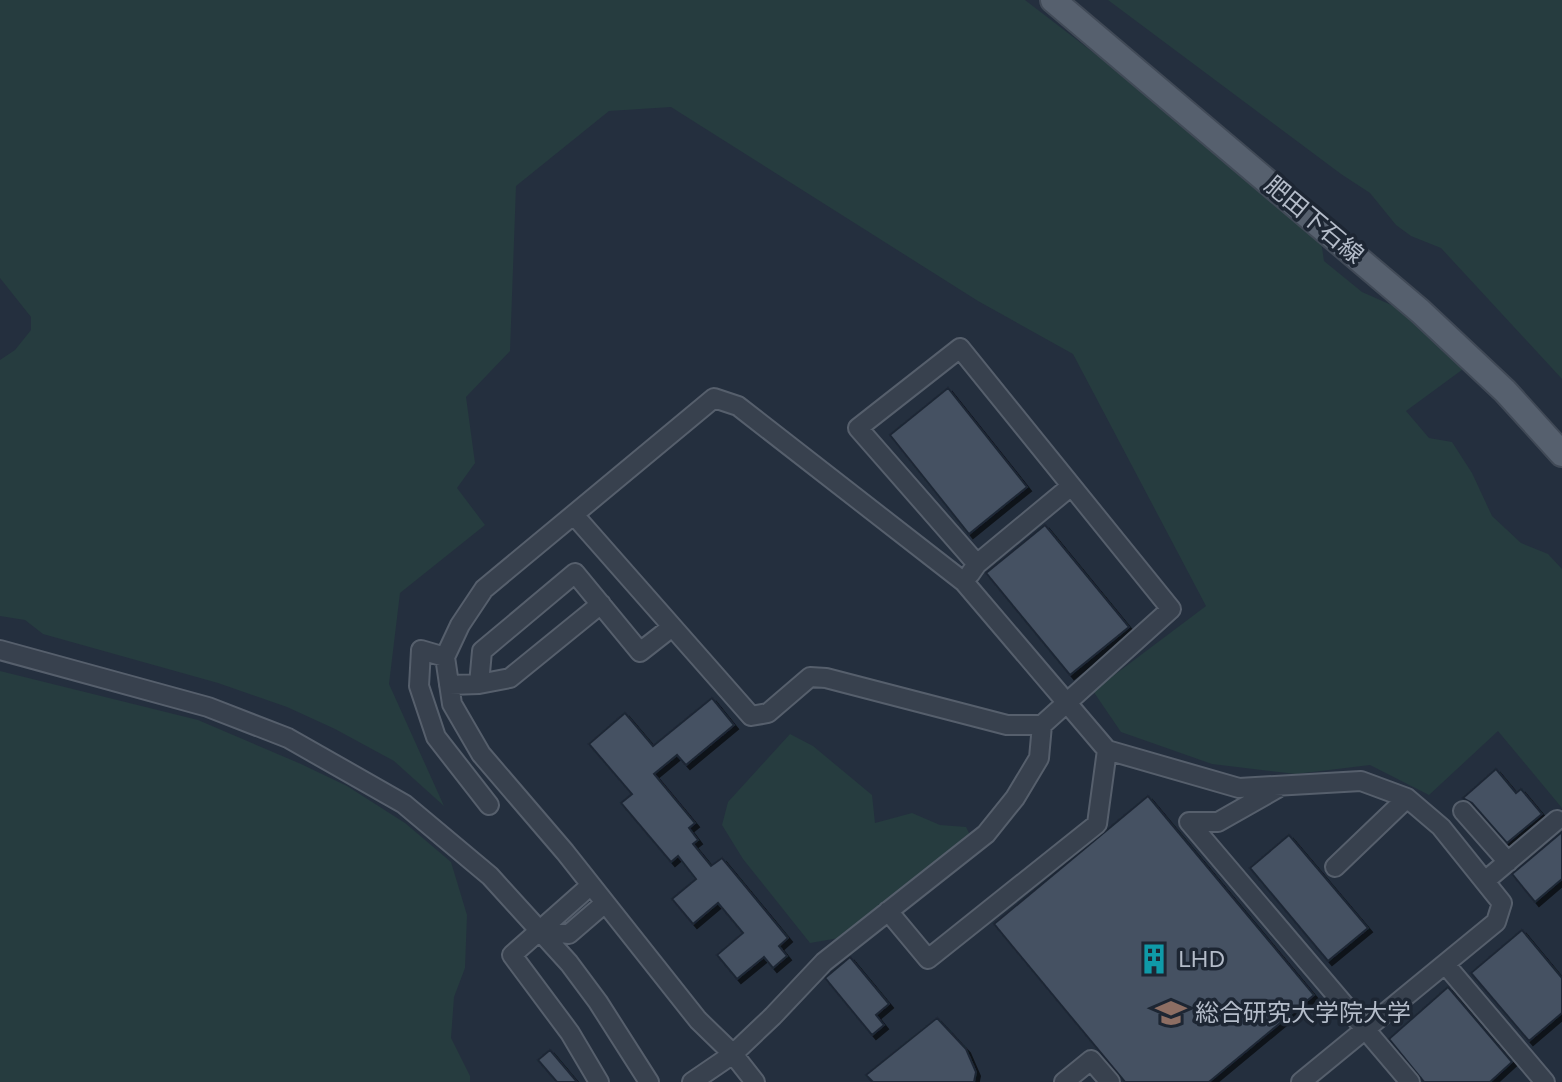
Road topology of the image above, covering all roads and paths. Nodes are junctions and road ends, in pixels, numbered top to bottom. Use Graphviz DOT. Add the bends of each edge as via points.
graph roads {
  1 [pos="1053,0"];
  2 [pos="1562,454"];
  3 [pos="1070,487"];
  4 [pos="574,515"];
  5 [pos="977,564"];
  6 [pos="964,582"];
  7 [pos="601,604"];
  8 [pos="672,627"];
  9 [pos="0,650"];
  10 [pos="445,657"];
  11 [pos="479,684"];
  12 [pos="449,685"];
  13 [pos="1066,703"];
  14 [pos="1042,725"];
  15 [pos="1107,750"];
  16 [pos="481,754"];
  17 [pos="458,765"];
  18 [pos="1278,788"];
  19 [pos="1407,798"];
  20 [pos="489,805"];
  21 [pos="1463,811"];
  22 [pos="1557,820"];
  23 [pos="1508,862"];
  24 [pos="1335,867"];
  25 [pos="1485,881"];
  26 [pos="591,885"];
  27 [pos="605,903"];
  28 [pos="888,911"];
  29 [pos="540,931"];
  30 [pos="1445,964"];
  31 [pos="1364,1031"];
  32 [pos="733,1054"];
  33 [pos="599,1082"];
  34 [pos="649,1082"];
  35 [pos="692,1082"];
  36 [pos="755,1082"];
  37 [pos="1064,1082"];
  38 [pos="1110,1082"];
  39 [pos="1301,1082"];
  40 [pos="1410,1082"];
  41 [pos="1545,1082"];
  1 -- 2 [label="main road, 肥田下石線" via="1420,311"];
  3 -- 5 [label="street"];
  3 -- 5 [label="street" via="960,348 858,428"];
  3 -- 13 [label="street" via="1171,609"];
  4 -- 6 [label="street" via="714,398 738,406"];
  4 -- 8 [label="street"];
  4 -- 10 [label="street" via="484,589"];
  5 -- 6 [label="street"];
  6 -- 13 [label="street"];
  7 -- 8 [label="street" via="640,652"];
  7 -- 11 [label="street" via="510,678"];
  7 -- 11 [label="street" via="575,573 482,651"];
  8 -- 14 [label="street" via="751,716 768,713 810,677 1007,725"];
  9 -- 29 [label="street" via="208,707 288,738 381,790 437,830 490,876"];
  10 -- 12 [label="street"];
  10 -- 17 [label="street" via="421,650 419,686 436,737"];
  11 -- 12 [label="street"];
  12 -- 16 [label="street" via="452,704"];
  13 -- 14 [label="street"];
  13 -- 15 [label="street"];
  14 -- 28 [label="street" via="1039,758 986,834"];
  15 -- 18 [label="street" via="1239,788"];
  15 -- 28 [label="street" via="1097,824 928,959"];
  16 -- 17 [label="street"];
  16 -- 26 [label="street"];
  17 -- 20 [label="street"];
  18 -- 19 [label="street" via="1361,781"];
  18 -- 31 [label="street" via="1218,822 1189,822"];
  19 -- 24 [label="street"];
  19 -- 25 [label="street" via="1441,827"];
  21 -- 23 [label="street"];
  22 -- 23 [label="street"];
  23 -- 25 [label="street"];
  25 -- 30 [label="street" via="1502,903 1496,922"];
  26 -- 27 [label="street"];
  26 -- 29 [label="street"];
  27 -- 29 [label="street" via="569,934"];
  27 -- 32 [label="street" via="698,1020"];
  28 -- 32 [label="street" via="824,962"];
  29 -- 33 [label="street" via="512,955"];
  29 -- 34 [label="street" via="598,1002"];
  30 -- 31 [label="street"];
  30 -- 41 [label="street"];
  31 -- 39 [label="street"];
  31 -- 40 [label="street"];
  32 -- 35 [label="street"];
  32 -- 36 [label="street"];
  37 -- 38 [label="street" via="1091,1060"];
}
